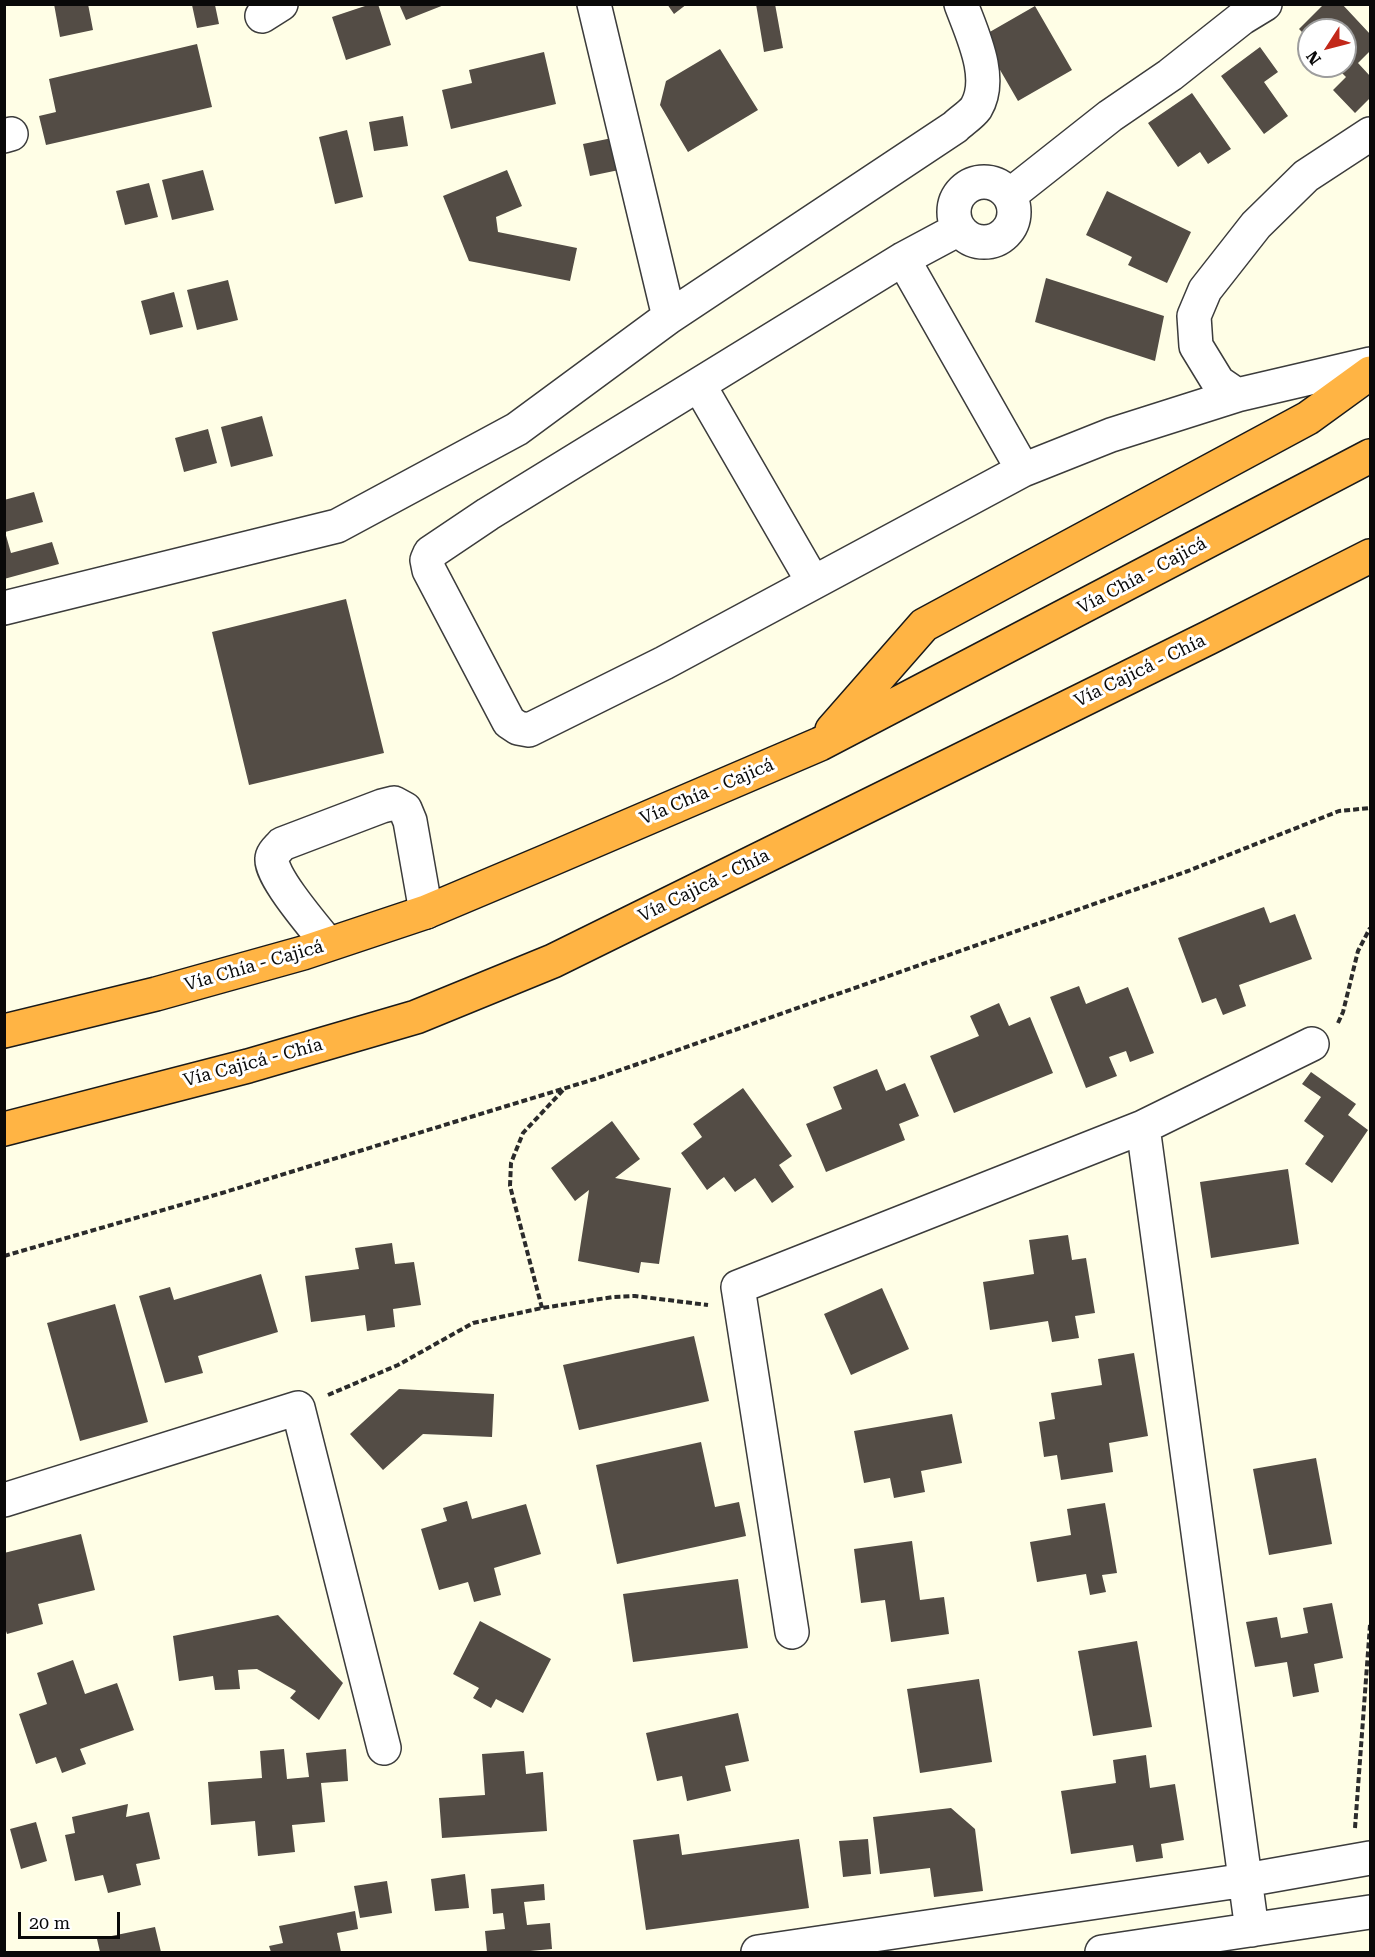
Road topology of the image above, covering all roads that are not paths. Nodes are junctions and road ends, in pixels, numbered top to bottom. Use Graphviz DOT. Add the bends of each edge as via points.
graph roads {
  1 [pos="594,4"];
  2 [pos="962,4"];
  3 [pos="1265,4"];
  4 [pos="1371,134"];
  5 [pos="1010,195"];
  6 [pos="959,229"];
  7 [pos="903,259"];
  8 [pos="669,317"];
  9 [pos="1371,364"];
  10 [pos="1371,373"];
  11 [pos="699,385"];
  12 [pos="1237,395"];
  13 [pos="1371,456"];
  14 [pos="1023,470"];
  15 [pos="1371,556"];
  16 [pos="813,582"];
  17 [pos="4,608"];
  18 [pos="820,744"];
  19 [pos="426,912"];
  20 [pos="328,944"];
  21 [pos="4,1031"];
  22 [pos="1312,1044"];
  23 [pos="1143,1127"];
  24 [pos="4,1129"];
  25 [pos="4,1500"];
  26 [pos="792,1632"];
  27 [pos="384,1748"];
  28 [pos="1366,1862"];
  29 [pos="1246,1880"];
  30 [pos="1371,1912"];
  31 [pos="1252,1930"];
  32 [pos="758,1953"];
  33 [pos="1102,1953"];
  1 -- 8 [label="street"];
  2 -- 8 [label="street" via="981,56 982,86 975,108 955,127"];
  3 -- 5 [label="street"];
  4 -- 12 [label="street" via="1306,176 1256,225 1205,290 1194,316 1196,346 1218,382"];
  5 -- 6 [label="street" via="1015,213 1008,231 993,241 974,241"];
  5 -- 6 [label="street" via="998,184 982,181 967,186 957,198 954,214"];
  6 -- 7 [label="street"];
  7 -- 11 [label="street"];
  7 -- 14 [label="street"];
  8 -- 17 [label="street" via="517,429 337,526"];
  9 -- 12 [label="street"];
  10 -- 18 [label="highway" via="1308,418 924,625"];
  11 -- 16 [label="street"];
  11 -- 16 [label="street" via="430,553 429,570 509,722 529,730"];
  12 -- 14 [label="street" via="1111,435"];
  13 -- 18 [label="highway, Vía Chía - Cajicá"];
  14 -- 16 [label="street"];
  15 -- 24 [label="highway, Vía Cajicá - Chía" via="554,961 416,1017 248,1066"];
  18 -- 19 [label="highway, Vía Chía - Cajicá"];
  19 -- 20 [label="highway, Vía Chía - Cajicá"];
  19 -- 20 [label="street" via="407,815 405,809 394,803 282,844 275,851 272,859 276,874"];
  20 -- 21 [label="highway, Vía Chía - Cajicá" via="156,994"];
  22 -- 23 [label="street"];
  23 -- 26 [label="street" via="738,1287"];
  23 -- 29 [label="street"];
  25 -- 27 [label="street" via="298,1408"];
  28 -- 29 [label="street"];
  29 -- 31 [label="street"];
  29 -- 32 [label="street"];
  30 -- 31 [label="street"];
  31 -- 33 [label="street"];
}
